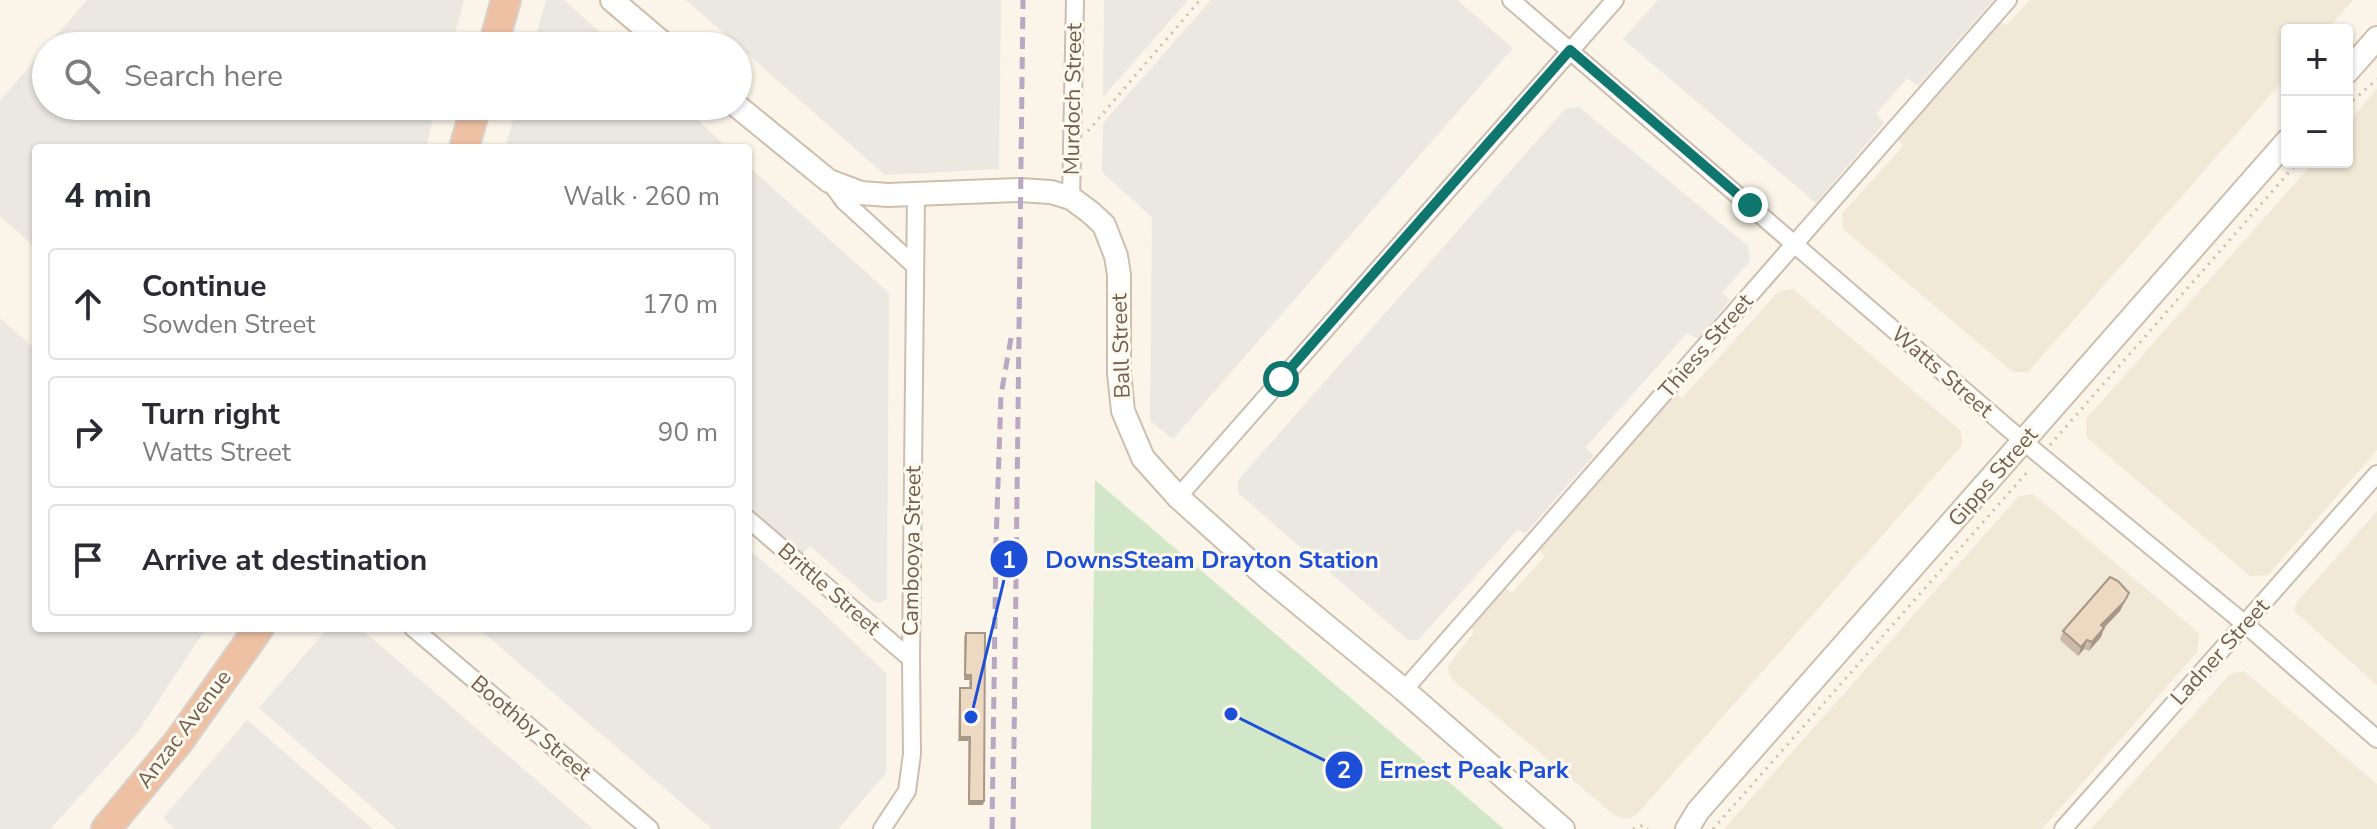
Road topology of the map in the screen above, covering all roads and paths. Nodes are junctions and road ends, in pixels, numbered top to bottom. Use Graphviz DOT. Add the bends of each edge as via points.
graph roads {
  1 [pos="506,0"];
  2 [pos="612,0"];
  3 [pos="1075,0"];
  4 [pos="1200,0"];
  5 [pos="1511,0"];
  6 [pos="1615,0"];
  7 [pos="2008,0"];
  8 [pos="497,32"];
  9 [pos="650,32"];
  10 [pos="2377,38"];
  11 [pos="1570,50"];
  12 [pos="2353,65"];
  13 [pos="2377,79"];
  14 [pos="2353,101"];
  15 [pos="752,118"];
  16 [pos="472,120"];
  17 [pos="465,144"];
  18 [pos="2281,148"];
  19 [pos="1072,149"];
  20 [pos="2292,168"];
  21 [pos="829,181"];
  22 [pos="916,195"];
  23 [pos="1071,198"];
  24 [pos="1795,244"];
  25 [pos="915,266"];
  26 [pos="2032,449"];
  27 [pos="2377,474"];
  28 [pos="1178,497"];
  29 [pos="752,522"];
  30 [pos="2245,624"];
  31 [pos="256,632"];
  32 [pos="418,632"];
  33 [pos="911,659"];
  34 [pos="1404,690"];
  35 [pos="2377,739"];
  36 [pos="1693,820"];
  37 [pos="1563,828"];
  38 [pos="1648,828"];
  39 [pos="106,829"];
  40 [pos="650,829"];
  41 [pos="882,829"];
  42 [pos="1633,829"];
  43 [pos="1672,829"];
  44 [pos="1713,829"];
  45 [pos="2063,829"];
  1 -- 8 [label="highway"];
  2 -- 9 [label="main road"];
  3 -- 19 [label="street, Murdoch Street"];
  4 -- 19 [label="path"];
  5 -- 11 [label="street, Watts Street"];
  6 -- 11 [label="street"];
  7 -- 24 [label="street, Thiess Street"];
  10 -- 12 [label="main road"];
  11 -- 24 [label="street, Watts Street"];
  11 -- 28 [label="street"];
  13 -- 14 [label="path"];
  15 -- 21 [label="main road, Ball Street"];
  16 -- 17 [label="highway"];
  18 -- 26 [label="main road, Gipps Street"];
  19 -- 23 [label="street, Murdoch Street"];
  20 -- 26 [label="path"];
  21 -- 22 [label="main road, Ball Street" via="861,193"];
  21 -- 25 [label="street"];
  22 -- 23 [label="main road, Ball Street" via="1019,190"];
  22 -- 25 [label="street, Cambooya Street"];
  23 -- 28 [label="main road, Ball Street" via="1104,225 1116,256 1119,373 1128,427 1143,458"];
  24 -- 26 [label="street, Watts Street"];
  24 -- 34 [label="street, Thiess Street"];
  25 -- 33 [label="street, Cambooya Street"];
  26 -- 30 [label="street, Watts Street"];
  26 -- 36 [label="main road, Gipps Street"];
  26 -- 44 [label="path"];
  27 -- 30 [label="street, Ladner Street"];
  28 -- 34 [label="main road, Ball Street"];
  29 -- 33 [label="street, Brittle Street"];
  30 -- 35 [label="street, Watts Street"];
  30 -- 45 [label="street, Ladner Street"];
  31 -- 39 [label="highway, Anzac Avenue" via="179,741"];
  32 -- 40 [label="street, Boothby Street"];
  33 -- 41 [label="street, Cambooya Street" via="907,791"];
  34 -- 37 [label="main road, Ball Street"];
  36 -- 43 [label="main road, Gipps Street"];
  38 -- 42 [label="path"];
}
